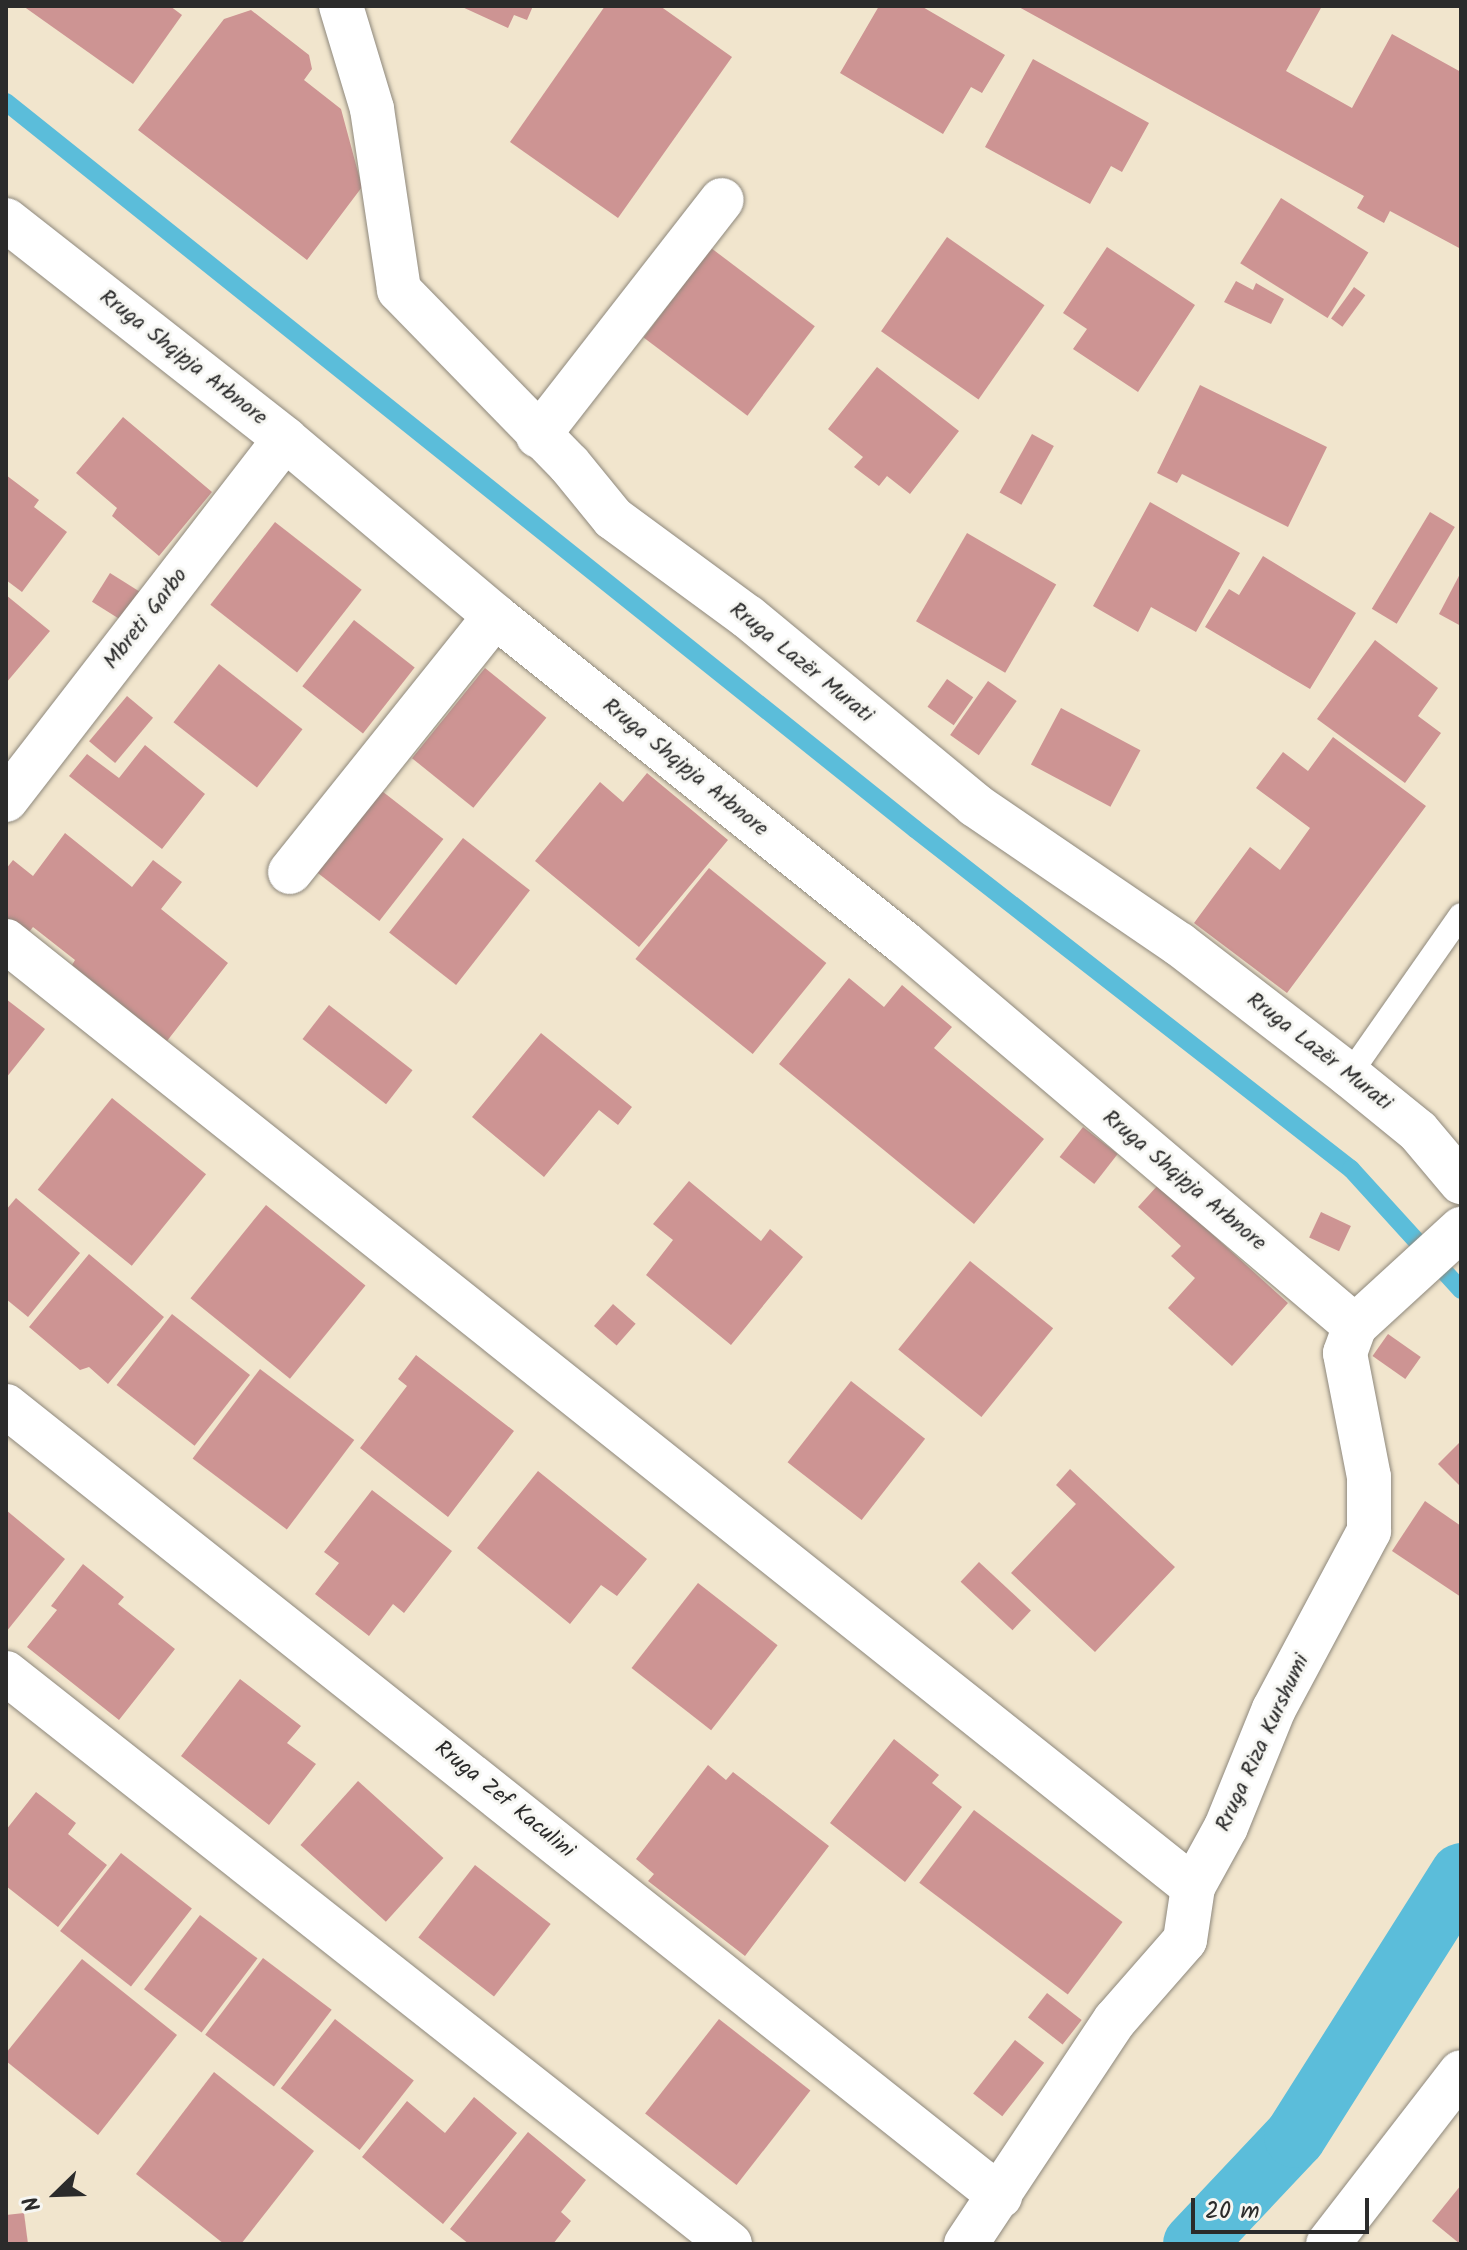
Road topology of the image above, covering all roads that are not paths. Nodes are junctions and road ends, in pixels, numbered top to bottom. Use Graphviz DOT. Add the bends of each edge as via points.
graph roads {
  1 [pos="341,6"];
  2 [pos="722,200"];
  3 [pos="6,220"];
  4 [pos="538,436"];
  5 [pos="285,439"];
  6 [pos="495,616"];
  7 [pos="11,783"];
  8 [pos="290,872"];
  9 [pos="1461,915"];
  10 [pos="6,941"];
  11 [pos="1349,1075"];
  12 [pos="1461,1182"];
  13 [pos="1456,1234"];
  14 [pos="1355,1326"];
  15 [pos="6,1406"];
  16 [pos="6,1673"];
  17 [pos="1193,1887"];
  18 [pos="1461,2072"];
  19 [pos="1000,2196"];
  20 [pos="730,2244"];
  21 [pos="966,2244"];
  22 [pos="1328,2244"];
  1 -- 4 [label="street, Rruga Lazër Murati" via="372,109 399,290"];
  2 -- 4 [label="street"];
  3 -- 5 [label="street, Rruga Shqipja Arbnore"];
  4 -- 11 [label="street, Rruga Lazër Murati" via="613,518 748,617 975,805 1179,944"];
  5 -- 6 [label="street, Rruga Shqipja Arbnore"];
  5 -- 7 [label="street, Mbreti Garbo"];
  6 -- 8 [label="street"];
  6 -- 14 [label="street, Rruga Shqipja Arbnore" via="904,943"];
  9 -- 11 [label="lane"];
  10 -- 17 [label="street"];
  11 -- 12 [label="street, Rruga Lazër Murati" via="1418,1131"];
  13 -- 14 [label="street"];
  14 -- 17 [label="street, Rruga Riza Kurshumi" via="1345,1353 1369,1477 1369,1531 1274,1709 1226,1827"];
  15 -- 19 [label="street, Rruga Zef Kaculini"];
  16 -- 20 [label="street"];
  17 -- 19 [label="street, Rruga Riza Kurshumi" via="1185,1940 1115,2020"];
  18 -- 22 [label="street"];
  19 -- 21 [label="street, Rruga Riza Kurshumi"];
}
